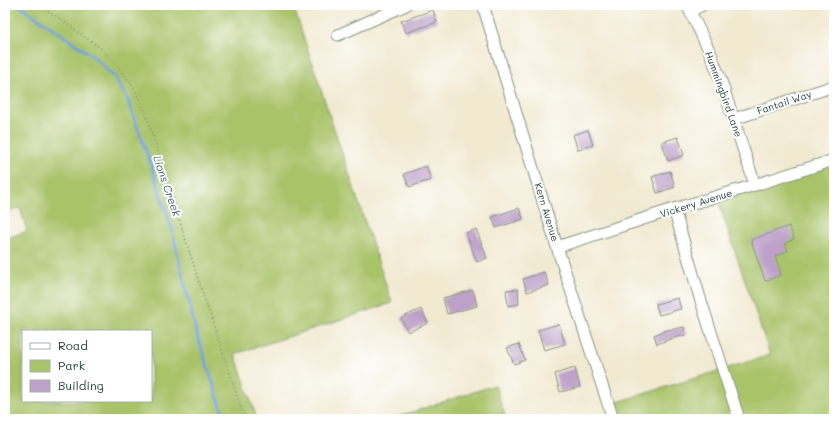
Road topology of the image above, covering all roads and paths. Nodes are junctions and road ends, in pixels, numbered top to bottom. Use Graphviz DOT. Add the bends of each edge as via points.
graph roads {
  1 [pos="38,5"];
  2 [pos="406,5"];
  3 [pos="483,5"];
  4 [pos="702,5"];
  5 [pos="689,8"];
  6 [pos="338,35"];
  7 [pos="834,86"];
  8 [pos="734,119"];
  9 [pos="834,160"];
  10 [pos="755,185"];
  11 [pos="674,209"];
  12 [pos="557,247"];
  13 [pos="245,419"];
  14 [pos="613,419"];
  15 [pos="739,419"];
  1 -- 13 [label="path" via="103,50 131,83 145,111"];
  2 -- 6 [label="street"];
  3 -- 12 [label="street, Kern Avenue"];
  4 -- 5 [label="street"];
  5 -- 8 [label="street, Hummingbird Lane" via="710,52"];
  7 -- 8 [label="street, Fantail Way"];
  8 -- 10 [label="street, Hummingbird Lane"];
  9 -- 10 [label="street, Vickery Avenue"];
  10 -- 11 [label="street, Vickery Avenue"];
  11 -- 12 [label="street, Vickery Avenue"];
  11 -- 15 [label="street"];
  12 -- 14 [label="street, Kern Avenue"];
}
